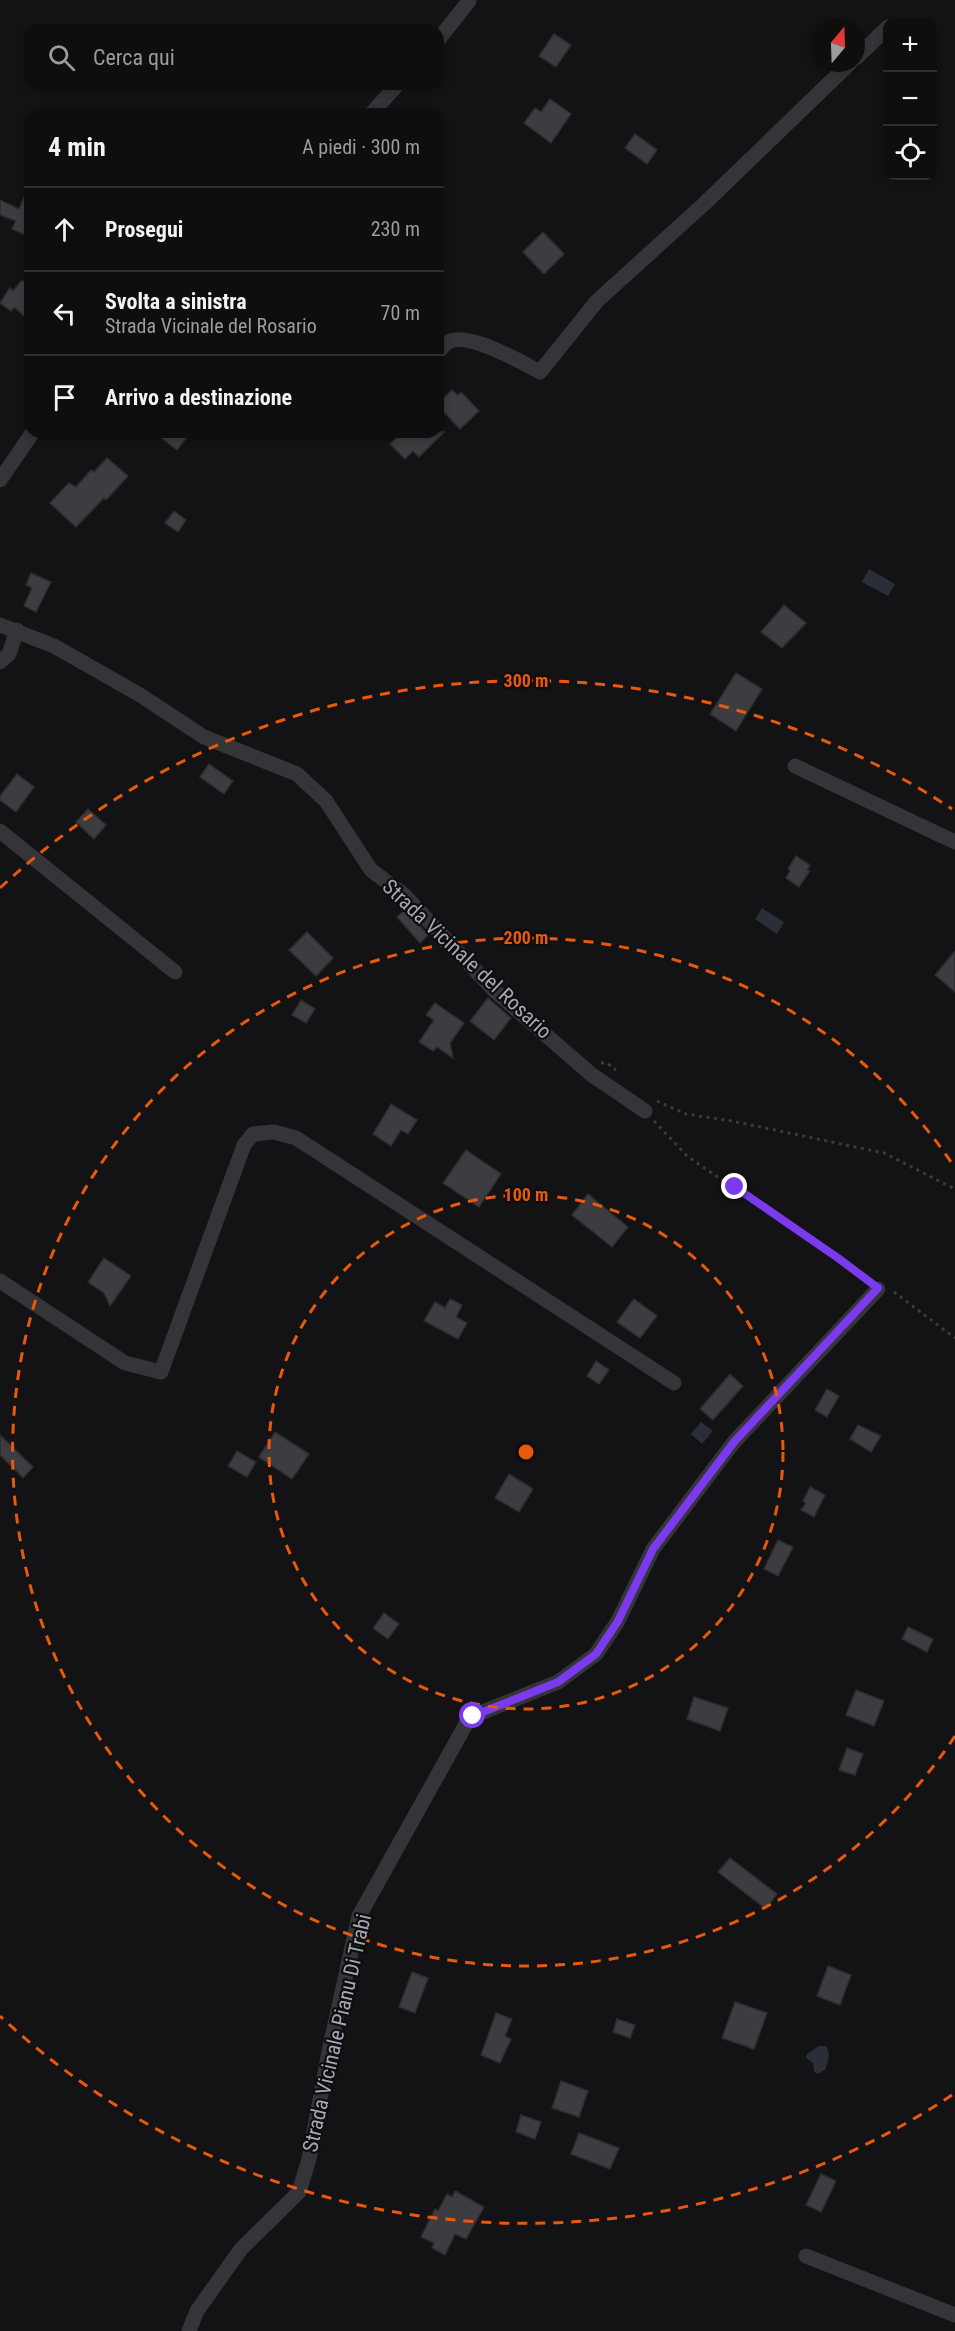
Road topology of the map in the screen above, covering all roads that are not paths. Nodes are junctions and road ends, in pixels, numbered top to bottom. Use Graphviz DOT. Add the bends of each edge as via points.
graph roads {
  1 [pos="469,1"];
  2 [pos="444,32"];
  3 [pos="883,32"];
  4 [pos="865,49"];
  5 [pos="841,72"];
  6 [pos="393,90"];
  7 [pos="376,108"];
  8 [pos="444,347"];
  9 [pos="29,438"];
  10 [pos="0,480"];
  11 [pos="0,625"];
  12 [pos="17,630"];
  13 [pos="0,663"];
  14 [pos="795,766"];
  15 [pos="0,831"];
  16 [pos="955,842"];
  17 [pos="175,972"];
  18 [pos="650,1105"];
  19 [pos="0,1281"];
  20 [pos="878,1288"];
  21 [pos="674,1383"];
  22 [pos="806,2256"];
  23 [pos="955,2314"];
  24 [pos="189,2331"];
  1 -- 2 [label="street"];
  3 -- 4 [label="street"];
  5 -- 8 [label="street" via="597,301 540,372 464,339"];
  6 -- 7 [label="street"];
  9 -- 10 [label="street"];
  11 -- 12 [label="street, Strada Vicinale del Rosario"];
  12 -- 13 [label="street" via="9,654"];
  12 -- 18 [label="street, Strada Vicinale del Rosario" via="54,646 204,736 297,774 326,801 371,870 404,895 495,991 592,1075"];
  14 -- 16 [label="street"];
  15 -- 17 [label="street"];
  19 -- 21 [label="street" via="125,1363 161,1372 244,1145 253,1134 274,1132 296,1138"];
  20 -- 24 [label="street, Strada Vicinale Pianu Di Trabi" via="734,1442 653,1549 618,1621 596,1654 558,1682 470,1717 359,1916 299,2192 241,2249 197,2312"];
  22 -- 23 [label="street"];
}
